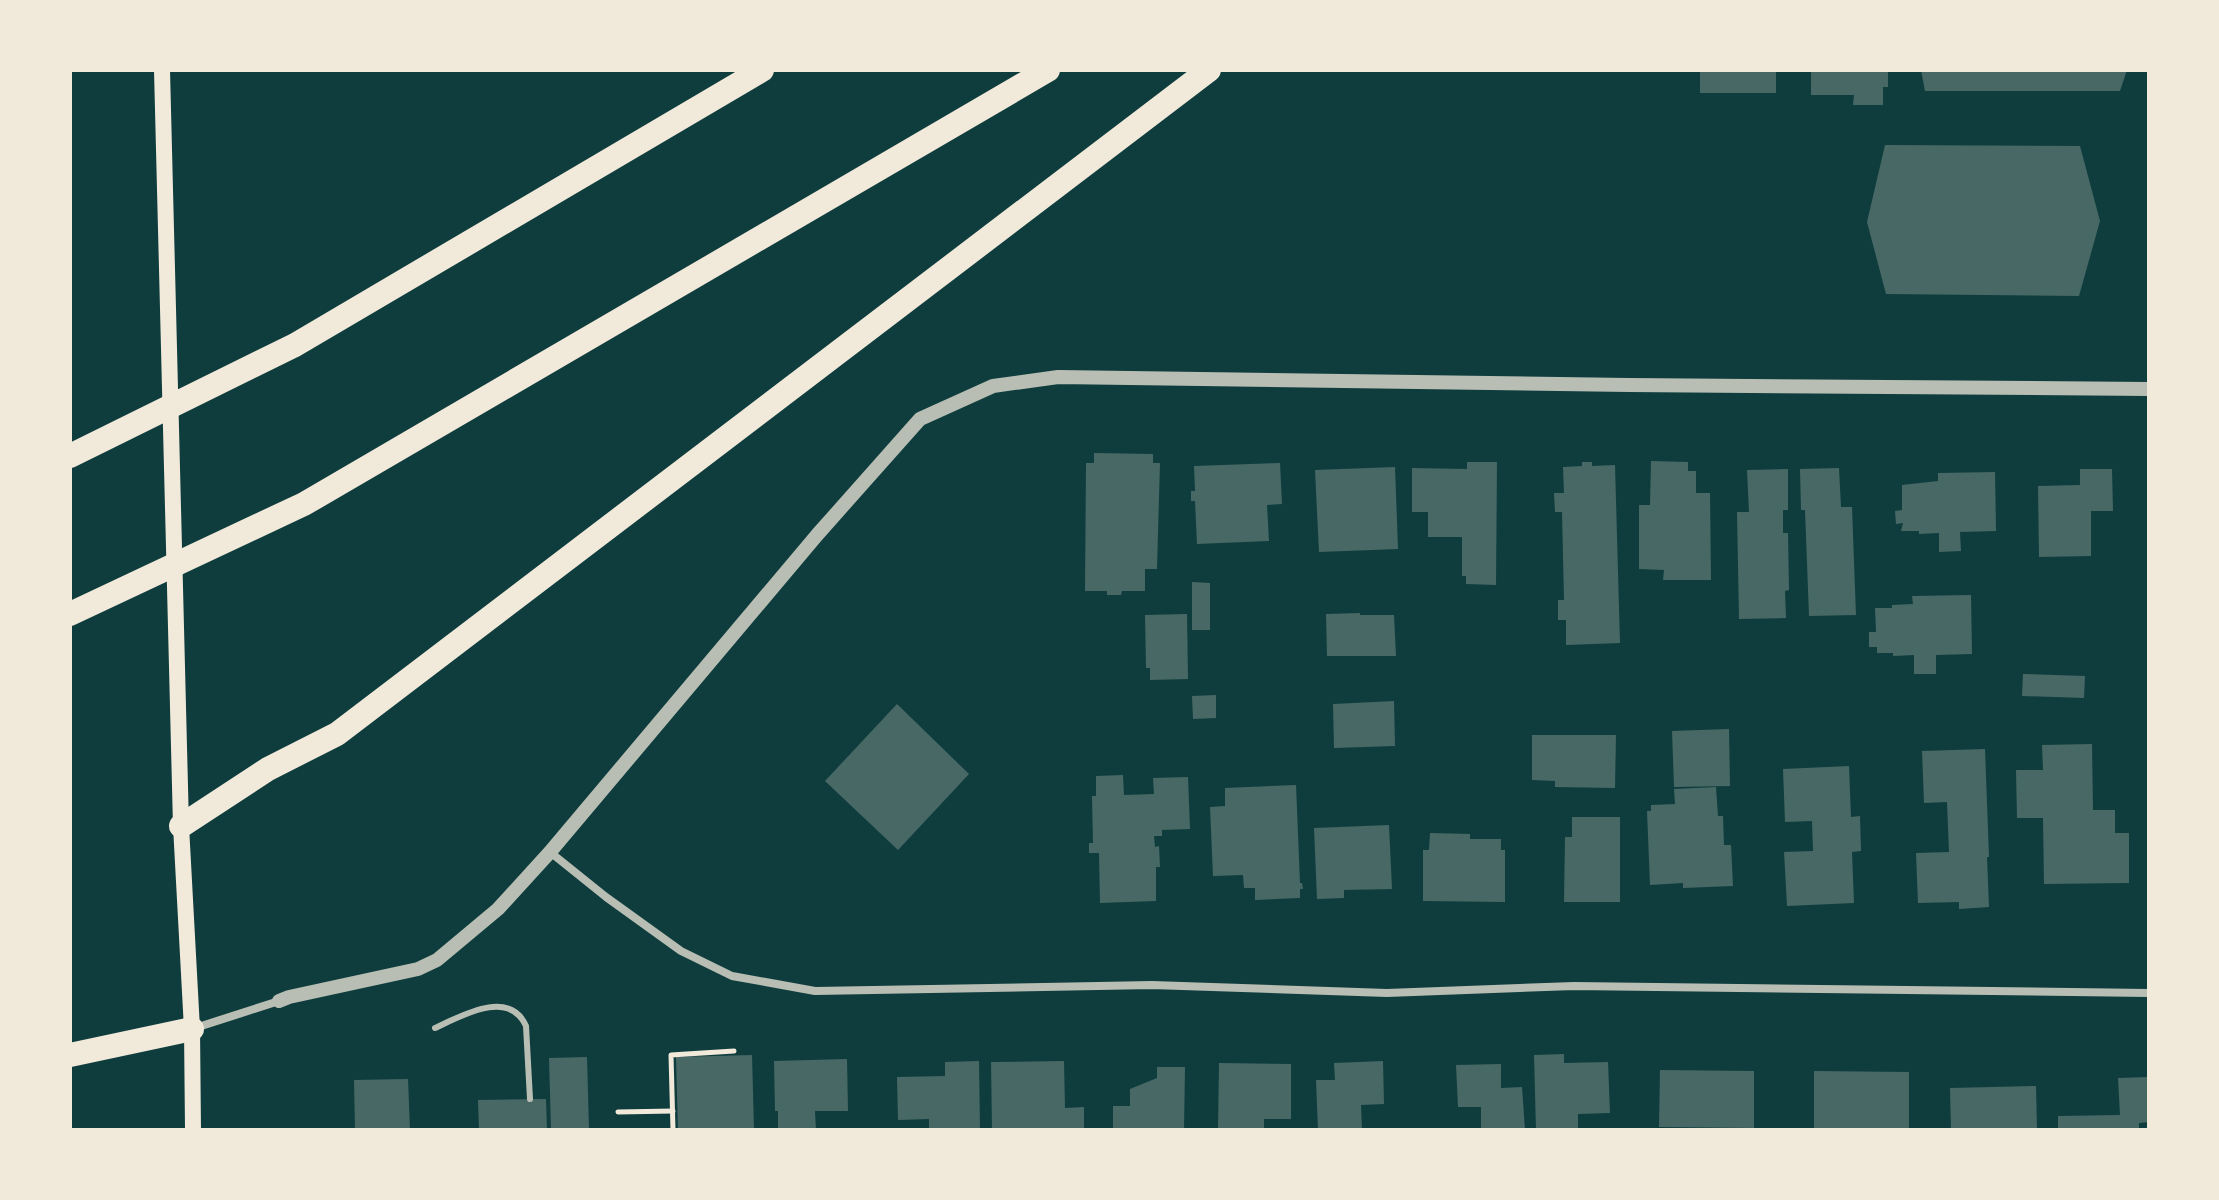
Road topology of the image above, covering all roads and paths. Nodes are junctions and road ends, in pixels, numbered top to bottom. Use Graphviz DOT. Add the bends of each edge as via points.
graph roads {
  1 [pos="162,70"];
  2 [pos="762,70"];
  3 [pos="1048,70"];
  4 [pos="1209,70"];
  5 [pos="2149,389"];
  6 [pos="70,456"];
  7 [pos="70,614"];
  8 [pos="181,826"];
  9 [pos="550,852"];
  10 [pos="2149,993"];
  11 [pos="279,1001"];
  12 [pos="435,1028"];
  13 [pos="192,1029"];
  14 [pos="734,1051"];
  15 [pos="70,1055"];
  16 [pos="530,1099"];
  17 [pos="673,1111"];
  18 [pos="618,1112"];
  19 [pos="193,1130"];
  20 [pos="673,1130"];
  1 -- 8 [label="main road"];
  2 -- 6 [label="highway" via="295,345"];
  3 -- 7 [label="highway" via="304,504"];
  4 -- 8 [label="highway" via="337,734 268,769"];
  5 -- 9 [label="street" via="1058,377 993,386 920,419"];
  8 -- 13 [label="main road"];
  9 -- 10 [label="street" via="681,951 732,976 815,991 1152,985 1387,993 1574,986"];
  9 -- 11 [label="street" via="498,909 437,960"];
  11 -- 13 [label="street"];
  12 -- 16 [label="lane" via="491,1006 522,1016"];
  13 -- 15 [label="highway"];
  13 -- 19 [label="main road"];
  14 -- 17 [label="path" via="671,1055"];
  17 -- 18 [label="path"];
  17 -- 20 [label="path"];
}
